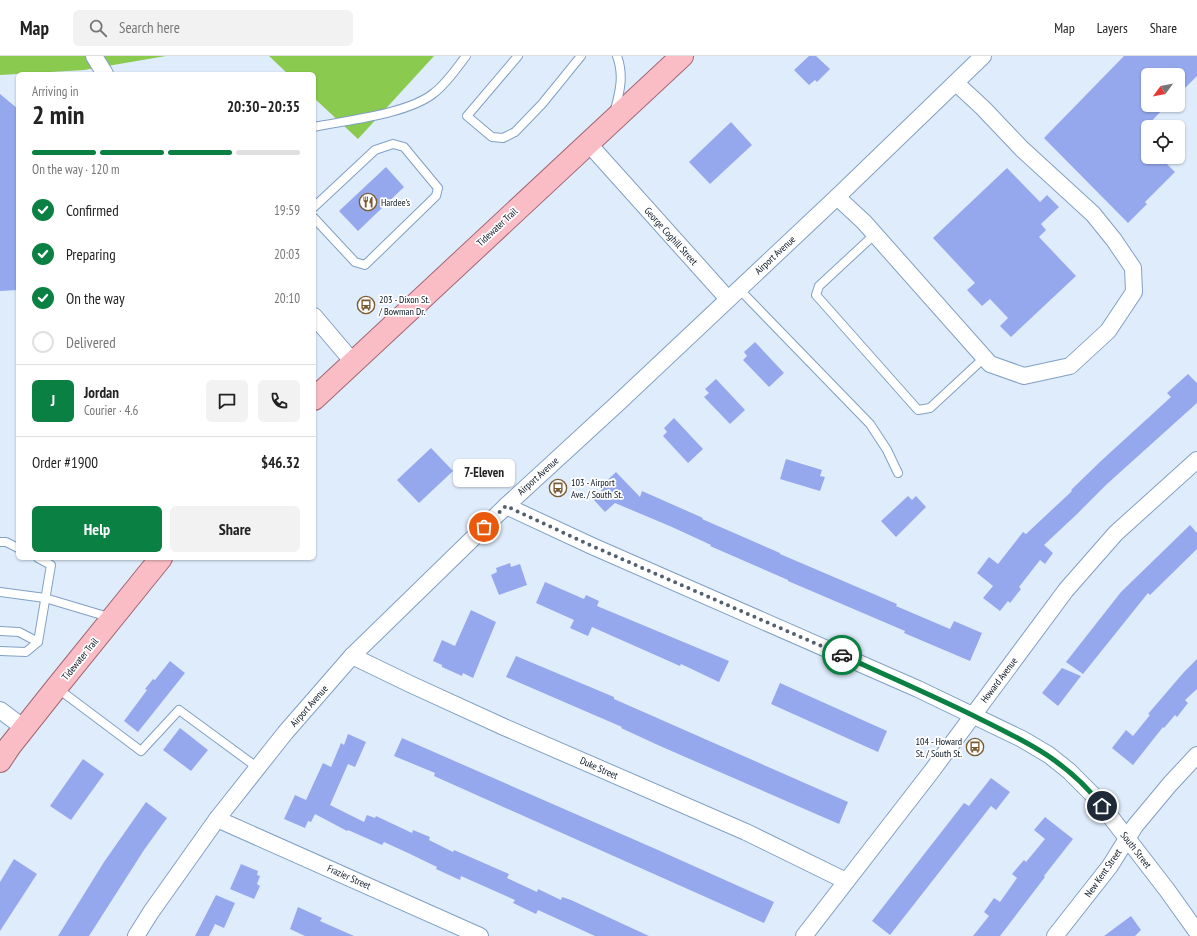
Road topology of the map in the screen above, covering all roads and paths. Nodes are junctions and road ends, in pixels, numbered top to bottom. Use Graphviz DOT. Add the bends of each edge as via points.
graph roads {
  1 [pos="94,56"];
  2 [pos="466,56"];
  3 [pos="518,56"];
  4 [pos="581,56"];
  5 [pos="617,56"];
  6 [pos="682,56"];
  7 [pos="983,56"];
  8 [pos="104,72"];
  9 [pos="956,83"];
  10 [pos="613,120"];
  11 [pos="316,127"];
  12 [pos="588,143"];
  13 [pos="837,197"];
  14 [pos="316,205"];
  15 [pos="316,220"];
  16 [pos="874,235"];
  17 [pos="733,294"];
  18 [pos="316,318"];
  19 [pos="984,358"];
  20 [pos="353,362"];
  21 [pos="316,397"];
  22 [pos="1197,460"];
  23 [pos="898,473"];
  24 [pos="506,506"];
  25 [pos="0,542"];
  26 [pos="16,547"];
  27 [pos="42,560"];
  28 [pos="159,560"];
  29 [pos="0,592"];
  30 [pos="45,598"];
  31 [pos="112,618"];
  32 [pos="0,631"];
  33 [pos="38,642"];
  34 [pos="0,652"];
  35 [pos="352,656"];
  36 [pos="56,688"];
  37 [pos="0,710"];
  38 [pos="973,715"];
  39 [pos="24,728"];
  40 [pos="1197,755"];
  41 [pos="0,761"];
  42 [pos="258,768"];
  43 [pos="217,819"];
  44 [pos="1127,838"];
  45 [pos="846,881"];
  46 [pos="1197,932"];
  47 [pos="136,936"];
  48 [pos="480,936"];
  49 [pos="804,936"];
  50 [pos="1055,936"];
  1 -- 8 [label="street"];
  2 -- 11 [label="lane" via="447,80 420,102 386,113"];
  3 -- 4 [label="lane" via="467,116 492,137 503,138 515,132 542,104"];
  5 -- 10 [label="lane" via="622,76"];
  6 -- 10 [label="main road, Tidewater Trail"];
  7 -- 9 [label="street, Airport Avenue"];
  9 -- 13 [label="street, Airport Avenue"];
  9 -- 19 [label="street" via="1022,149 1093,214 1133,268 1134,292 1108,331 1070,366 1024,376 990,364"];
  10 -- 12 [label="main road, Tidewater Trail"];
  12 -- 17 [label="street, George Coghill Street" via="614,173"];
  12 -- 20 [label="main road, Tidewater Trail"];
  13 -- 16 [label="street"];
  13 -- 17 [label="street, Airport Avenue"];
  14 -- 15 [label="lane" via="375,150 393,144 404,146 438,188 436,196 365,265 355,262"];
  16 -- 19 [label="street"];
  16 -- 19 [label="lane" via="819,286 816,295 918,410 930,408"];
  17 -- 23 [label="lane" via="870,424"];
  17 -- 24 [label="street, Airport Avenue"];
  18 -- 20 [label="street"];
  20 -- 21 [label="main road, Tidewater Trail"];
  22 -- 38 [label="street, Howard Avenue" via="1116,533 1099,552 1066,590"];
  24 -- 35 [label="street, Airport Avenue"];
  24 -- 38 [label="street, South Street"];
  25 -- 26 [label="lane"];
  27 -- 30 [label="lane" via="51,565"];
  28 -- 31 [label="main road, Tidewater Trail"];
  29 -- 30 [label="lane"];
  30 -- 31 [label="lane"];
  30 -- 33 [label="lane"];
  31 -- 36 [label="main road, Tidewater Trail"];
  32 -- 33 [label="lane" via="19,632"];
  33 -- 34 [label="lane" via="26,652"];
  35 -- 42 [label="street, Airport Avenue"];
  35 -- 45 [label="street, Duke Street" via="504,727 746,832"];
  36 -- 39 [label="main road, Tidewater Trail"];
  36 -- 42 [label="lane" via="141,751 178,710"];
  37 -- 39 [label="street"];
  38 -- 44 [label="street, South Street" via="1049,755 1096,798"];
  38 -- 45 [label="street, Howard Avenue"];
  39 -- 41 [label="main road, Tidewater Trail"];
  40 -- 44 [label="street, New Kent Street"];
  42 -- 43 [label="street, Airport Avenue"];
  43 -- 47 [label="street, Airport Avenue"];
  43 -- 48 [label="street, Frazier Street"];
  44 -- 46 [label="street, South Street"];
  44 -- 50 [label="street, New Kent Street" via="1110,866"];
  45 -- 49 [label="street, Howard Avenue"];
}
